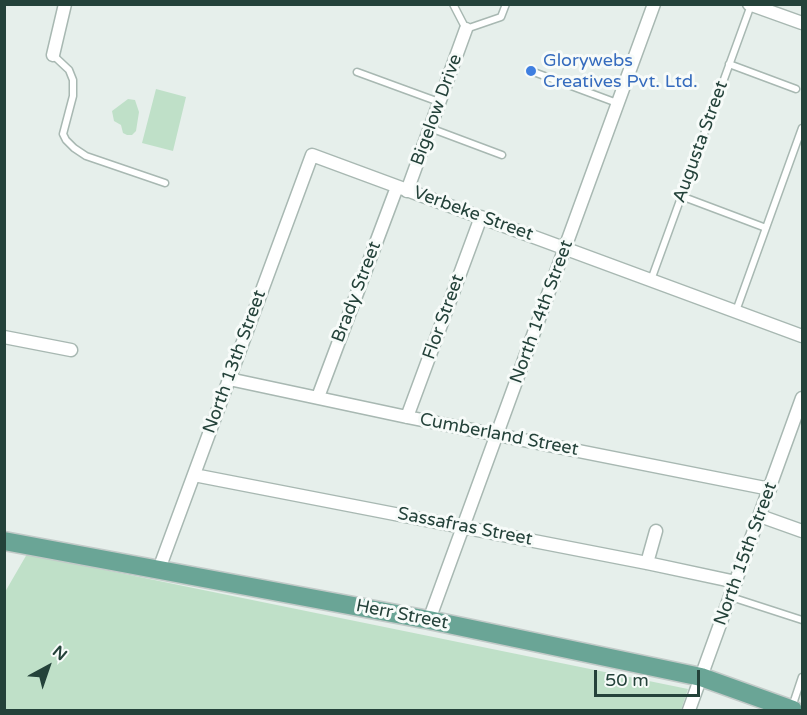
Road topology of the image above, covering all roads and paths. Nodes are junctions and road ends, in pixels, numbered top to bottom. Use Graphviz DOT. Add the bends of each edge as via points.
graph roads {
  1 [pos="65,4"];
  2 [pos="453,4"];
  3 [pos="506,4"];
  4 [pos="654,4"];
  5 [pos="750,5"];
  6 [pos="802,23"];
  7 [pos="466,29"];
  8 [pos="53,56"];
  9 [pos="729,64"];
  10 [pos="531,71"];
  11 [pos="357,72"];
  12 [pos="796,89"];
  13 [pos="439,102"];
  14 [pos="616,103"];
  15 [pos="430,128"];
  16 [pos="802,128"];
  17 [pos="312,155"];
  18 [pos="502,155"];
  19 [pos="165,183"];
  20 [pos="402,189"];
  21 [pos="681,196"];
  22 [pos="481,217"];
  23 [pos="766,228"];
  24 [pos="565,248"];
  25 [pos="651,280"];
  26 [pos="736,311"];
  27 [pos="802,336"];
  28 [pos="4,337"];
  29 [pos="71,350"];
  30 [pos="229,379"];
  31 [pos="318,397"];
  32 [pos="802,398"];
  33 [pos="407,417"];
  34 [pos="498,434"];
  35 [pos="194,475"];
  36 [pos="770,489"];
  37 [pos="760,516"];
  38 [pos="463,527"];
  39 [pos="656,531"];
  40 [pos="802,531"];
  41 [pos="4,540"];
  42 [pos="648,563"];
  43 [pos="159,569"];
  44 [pos="736,582"];
  45 [pos="731,597"];
  46 [pos="429,620"];
  47 [pos="802,620"];
  48 [pos="701,677"];
  49 [pos="802,677"];
  50 [pos="792,710"];
  51 [pos="689,711"];
  1 -- 8 [label="street"];
  2 -- 7 [label="lane"];
  3 -- 7 [label="lane" via="501,17"];
  4 -- 14 [label="street, North 14th Street"];
  5 -- 6 [label="street"];
  5 -- 9 [label="lane, Augusta Street"];
  7 -- 13 [label="street, Bigelow Drive"];
  8 -- 19 [label="lane" via="69,70 73,80 63,134 66,141 86,156"];
  9 -- 12 [label="lane"];
  9 -- 21 [label="lane, Augusta Street"];
  10 -- 14 [label="lane"];
  11 -- 13 [label="lane"];
  13 -- 15 [label="street, Bigelow Drive"];
  14 -- 24 [label="street, North 14th Street"];
  15 -- 18 [label="lane"];
  15 -- 20 [label="street, Bigelow Drive"];
  16 -- 23 [label="lane"];
  17 -- 20 [label="street, Verbeke Street"];
  17 -- 30 [label="street, North 13th Street"];
  20 -- 22 [label="street, Verbeke Street"];
  20 -- 31 [label="street, Brady Street"];
  21 -- 23 [label="lane"];
  21 -- 25 [label="lane, Augusta Street"];
  22 -- 24 [label="street, Verbeke Street"];
  22 -- 33 [label="street, Flor Street"];
  23 -- 26 [label="lane"];
  24 -- 25 [label="street, Verbeke Street"];
  24 -- 34 [label="street, North 14th Street"];
  25 -- 26 [label="street, Verbeke Street"];
  26 -- 27 [label="street, Verbeke Street"];
  28 -- 29 [label="street"];
  30 -- 31 [label="street, Cumberland Street"];
  30 -- 35 [label="street, North 13th Street"];
  31 -- 33 [label="street, Cumberland Street"];
  32 -- 36 [label="street, North 15th Street"];
  33 -- 34 [label="street, Cumberland Street"];
  34 -- 36 [label="street, Cumberland Street"];
  34 -- 38 [label="street, North 14th Street"];
  35 -- 38 [label="street, Sassafras Street"];
  35 -- 43 [label="street, North 13th Street"];
  36 -- 37 [label="street, North 15th Street"];
  37 -- 40 [label="street"];
  37 -- 44 [label="street, North 15th Street"];
  38 -- 42 [label="street, Sassafras Street"];
  38 -- 46 [label="street, North 14th Street"];
  39 -- 42 [label="street"];
  41 -- 43 [label="main road, Herr Street"];
  42 -- 44 [label="street, Sassafras Street"];
  43 -- 46 [label="main road, Herr Street"];
  44 -- 45 [label="street, North 15th Street"];
  45 -- 47 [label="lane"];
  45 -- 48 [label="street, North 15th Street"];
  46 -- 48 [label="main road, Herr Street"];
  48 -- 50 [label="main road, Herr Street"];
  48 -- 51 [label="street, North 15th Street"];
  49 -- 50 [label="lane"];
}
